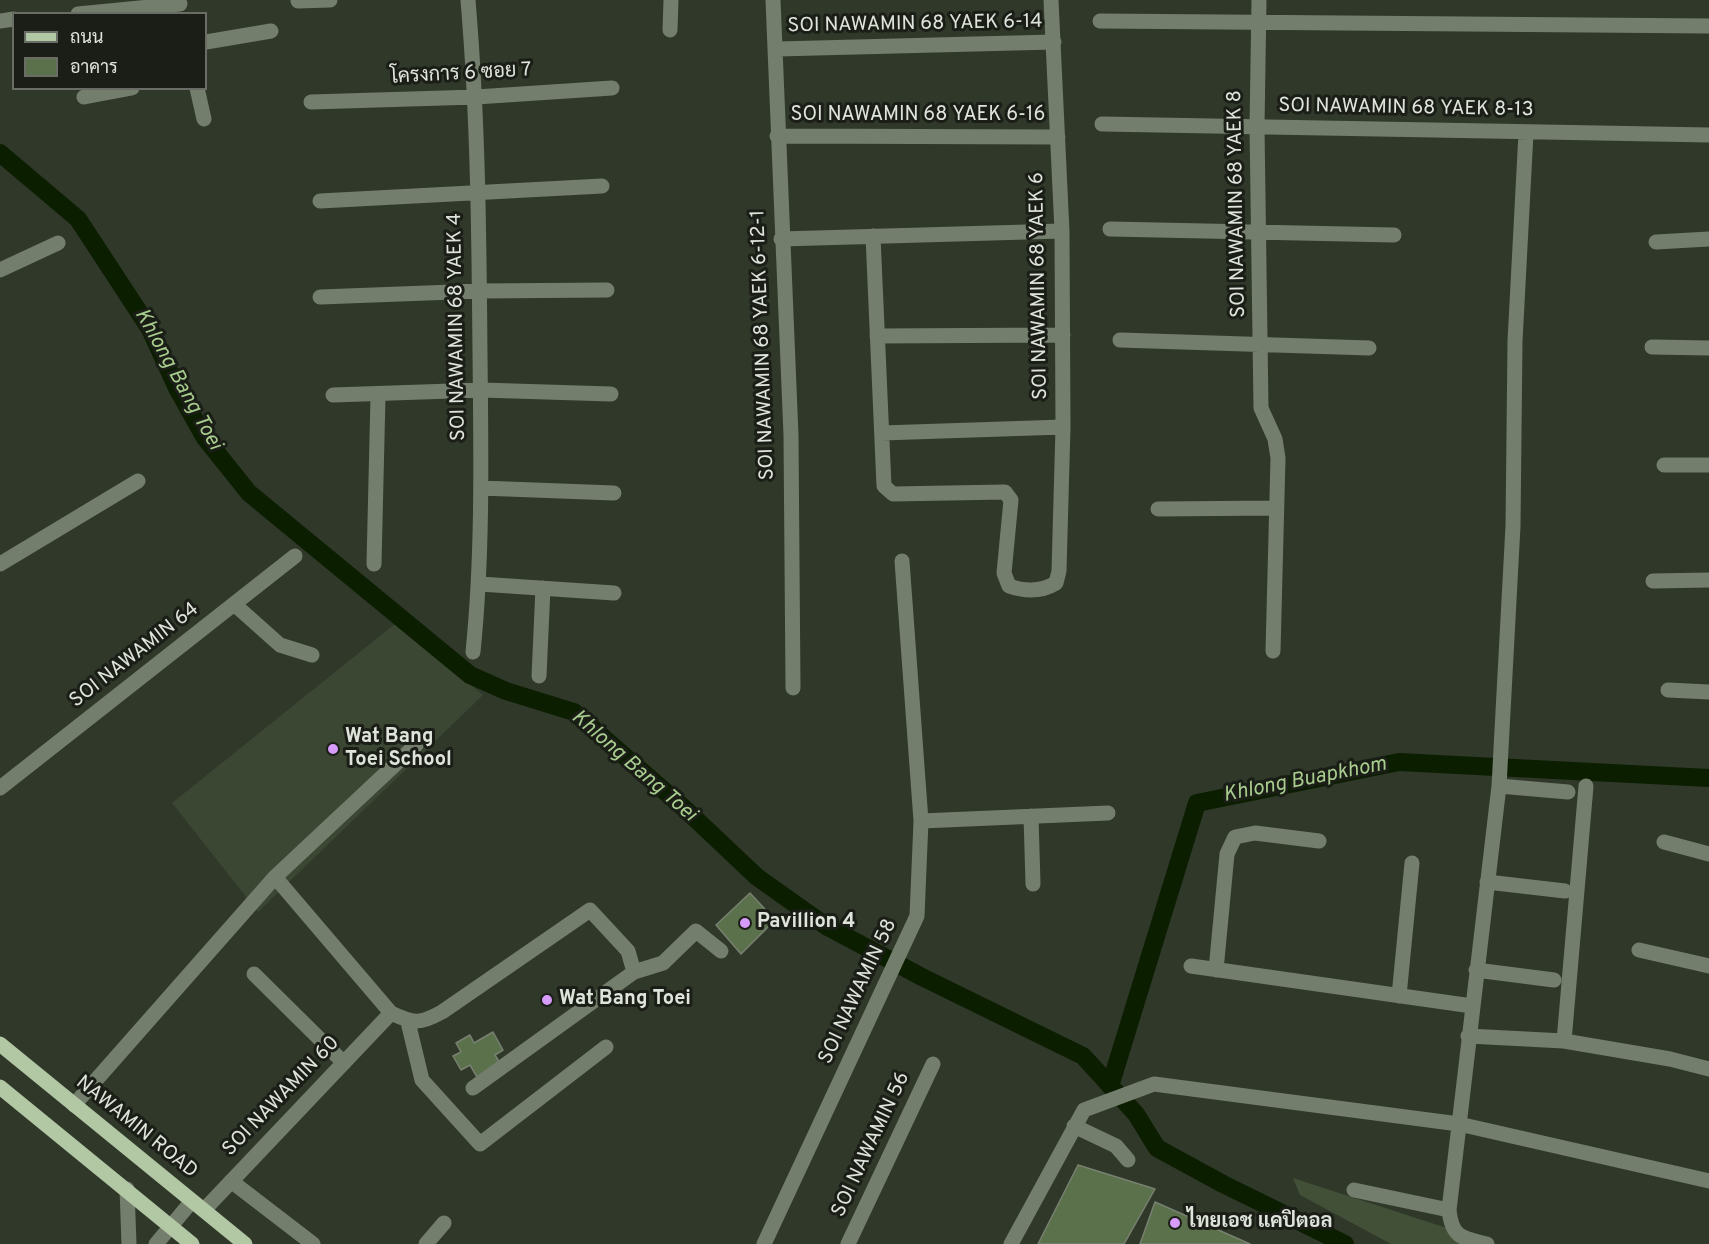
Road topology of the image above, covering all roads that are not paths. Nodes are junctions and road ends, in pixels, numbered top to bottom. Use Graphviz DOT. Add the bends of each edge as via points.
graph roads {
  1 [pos="330,0"];
  2 [pos="468,0"];
  3 [pos="670,0"];
  4 [pos="772,0"];
  5 [pos="1052,0"];
  6 [pos="1259,0"];
  7 [pos="298,1"];
  8 [pos="180,6"];
  9 [pos="104,12"];
  10 [pos="1100,21"];
  11 [pos="1259,24"];
  12 [pos="1709,26"];
  13 [pos="670,30"];
  14 [pos="271,31"];
  15 [pos="207,42"];
  16 [pos="1054,42"];
  17 [pos="777,49"];
  18 [pos="612,88"];
  19 [pos="121,90"];
  20 [pos="197,90"];
  21 [pos="84,97"];
  22 [pos="476,97"];
  23 [pos="311,102"];
  24 [pos="204,119"];
  25 [pos="1102,124"];
  26 [pos="1257,127"];
  27 [pos="1526,133"];
  28 [pos="1709,135"];
  29 [pos="777,136"];
  30 [pos="1058,137"];
  31 [pos="602,186"];
  32 [pos="477,194"];
  33 [pos="320,201"];
  34 [pos="1110,229"];
  35 [pos="1062,231"];
  36 [pos="1259,234"];
  37 [pos="1394,235"];
  38 [pos="873,236"];
  39 [pos="781,239"];
  40 [pos="1709,239"];
  41 [pos="1656,242"];
  42 [pos="58,243"];
  43 [pos="0,270"];
  44 [pos="608,290"];
  45 [pos="480,291"];
  46 [pos="320,297"];
  47 [pos="1063,335"];
  48 [pos="877,336"];
  49 [pos="1119,340"];
  50 [pos="1261,345"];
  51 [pos="1652,347"];
  52 [pos="1369,348"];
  53 [pos="1709,348"];
  54 [pos="481,390"];
  55 [pos="611,393"];
  56 [pos="333,395"];
  57 [pos="378,396"];
  58 [pos="1063,428"];
  59 [pos="882,434"];
  60 [pos="1664,465"];
  61 [pos="1709,465"];
  62 [pos="138,481"];
  63 [pos="481,488"];
  64 [pos="614,493"];
  65 [pos="1276,508"];
  66 [pos="1158,509"];
  67 [pos="295,556"];
  68 [pos="902,561"];
  69 [pos="0,564"];
  70 [pos="374,564"];
  71 [pos="1709,580"];
  72 [pos="1653,581"];
  73 [pos="480,584"];
  74 [pos="543,588"];
  75 [pos="614,593"];
  76 [pos="234,604"];
  77 [pos="1272,651"];
  78 [pos="473,652"];
  79 [pos="312,655"];
  80 [pos="539,676"];
  81 [pos="793,688"];
  82 [pos="1668,690"];
  83 [pos="1709,692"];
  84 [pos="416,745"];
  85 [pos="1499,780"];
  86 [pos="1586,786"];
  87 [pos="0,788"];
  88 [pos="1568,792"];
  89 [pos="1108,813"];
  90 [pos="1030,816"];
  91 [pos="921,821"];
  92 [pos="1319,841"];
  93 [pos="1664,842"];
  94 [pos="1709,854"];
  95 [pos="1412,862"];
  96 [pos="275,877"];
  97 [pos="1487,882"];
  98 [pos="1034,884"];
  99 [pos="1565,891"];
  100 [pos="1639,950"];
  101 [pos="721,951"];
  102 [pos="1191,966"];
  103 [pos="1709,966"];
  104 [pos="1216,970"];
  105 [pos="1476,970"];
  106 [pos="634,972"];
  107 [pos="254,974"];
  108 [pos="1554,980"];
  109 [pos="1399,996"];
  110 [pos="1472,1006"];
  111 [pos="391,1013"];
  112 [pos="408,1022"];
  113 [pos="1468,1036"];
  114 [pos="1564,1041"];
  115 [pos="0,1044"];
  116 [pos="606,1047"];
  117 [pos="344,1063"];
  118 [pos="933,1064"];
  119 [pos="1709,1069"];
  120 [pos="0,1087"];
  121 [pos="473,1088"];
  122 [pos="74,1105"];
  123 [pos="1459,1124"];
  124 [pos="1074,1126"];
  125 [pos="1128,1160"];
  126 [pos="231,1181"];
  127 [pos="1709,1181"];
  128 [pos="127,1188"];
  129 [pos="1354,1190"];
  130 [pos="198,1205"];
  131 [pos="1449,1210"];
  132 [pos="444,1223"];
  133 [pos="171,1227"];
  134 [pos="129,1244"];
  135 [pos="156,1244"];
  136 [pos="192,1244"];
  137 [pos="245,1244"];
  138 [pos="313,1244"];
  139 [pos="426,1244"];
  140 [pos="764,1244"];
  141 [pos="848,1244"];
  142 [pos="1011,1244"];
  143 [pos="1487,1244"];
  1 -- 7 [label="street"];
  2 -- 22 [label="street, SOI NAWAMIN 68 YAEK 4"];
  3 -- 13 [label="street"];
  4 -- 17 [label="street, SOI NAWAMIN 68 YAEK 6-12-1"];
  5 -- 16 [label="street, SOI NAWAMIN 68 YAEK 6"];
  6 -- 11 [label="street, SOI NAWAMIN 68 YAEK 8"];
  8 -- 9 [label="street"];
  10 -- 11 [label="street"];
  11 -- 12 [label="street"];
  11 -- 26 [label="street, SOI NAWAMIN 68 YAEK 8"];
  14 -- 15 [label="street"];
  16 -- 17 [label="street, SOI NAWAMIN 68 YAEK 6-14"];
  16 -- 30 [label="street, SOI NAWAMIN 68 YAEK 6"];
  17 -- 29 [label="street, SOI NAWAMIN 68 YAEK 6-12-1"];
  18 -- 22 [label="street, โครงการ 6 ซอย 7"];
  19 -- 21 [label="street"];
  20 -- 24 [label="street"];
  22 -- 23 [label="street, โครงการ 6 ซอย 7"];
  22 -- 32 [label="street, SOI NAWAMIN 68 YAEK 4"];
  25 -- 26 [label="street, SOI NAWAMIN 68 YAEK 8-13"];
  26 -- 27 [label="street, SOI NAWAMIN 68 YAEK 8-13"];
  26 -- 36 [label="street, SOI NAWAMIN 68 YAEK 8"];
  27 -- 28 [label="street, SOI NAWAMIN 68 YAEK 8-13"];
  27 -- 85 [label="street" via="1515,341 1513,525"];
  29 -- 30 [label="street, SOI NAWAMIN 68 YAEK 6-16"];
  29 -- 39 [label="street, SOI NAWAMIN 68 YAEK 6-12-1"];
  30 -- 35 [label="street, SOI NAWAMIN 68 YAEK 6"];
  31 -- 32 [label="street"];
  32 -- 33 [label="street"];
  32 -- 45 [label="street, SOI NAWAMIN 68 YAEK 4"];
  34 -- 36 [label="street"];
  35 -- 38 [label="street"];
  35 -- 47 [label="street, SOI NAWAMIN 68 YAEK 6"];
  36 -- 37 [label="street"];
  36 -- 50 [label="street, SOI NAWAMIN 68 YAEK 8"];
  38 -- 39 [label="street"];
  38 -- 48 [label="street"];
  39 -- 81 [label="street, SOI NAWAMIN 68 YAEK 6-12-1" via="790,435"];
  40 -- 41 [label="street"];
  42 -- 43 [label="street"];
  44 -- 45 [label="street"];
  45 -- 46 [label="street"];
  45 -- 54 [label="street, SOI NAWAMIN 68 YAEK 4"];
  47 -- 48 [label="street"];
  47 -- 58 [label="street, SOI NAWAMIN 68 YAEK 6"];
  48 -- 59 [label="street"];
  49 -- 50 [label="street"];
  50 -- 52 [label="street"];
  50 -- 65 [label="street, SOI NAWAMIN 68 YAEK 8" via="1261,408 1277,448"];
  51 -- 53 [label="street"];
  54 -- 55 [label="street"];
  54 -- 57 [label="street"];
  54 -- 63 [label="street, SOI NAWAMIN 68 YAEK 4"];
  56 -- 57 [label="street"];
  57 -- 70 [label="street"];
  58 -- 59 [label="street"];
  58 -- 59 [label="street, SOI NAWAMIN 68 YAEK 6" via="1056,583 1045,590 1022,591 1009,586 1004,573 1011,500 1005,492 893,494 884,486"];
  60 -- 61 [label="street"];
  62 -- 69 [label="street"];
  63 -- 64 [label="street"];
  63 -- 73 [label="street, SOI NAWAMIN 68 YAEK 4"];
  65 -- 66 [label="street"];
  65 -- 77 [label="street"];
  67 -- 76 [label="street, SOI NAWAMIN 64"];
  68 -- 91 [label="street, SOI NAWAMIN 58"];
  71 -- 72 [label="street"];
  73 -- 74 [label="street"];
  73 -- 78 [label="street, SOI NAWAMIN 68 YAEK 4"];
  74 -- 75 [label="street"];
  74 -- 80 [label="street"];
  76 -- 79 [label="street" via="280,645"];
  76 -- 87 [label="street, SOI NAWAMIN 64"];
  82 -- 83 [label="street"];
  84 -- 96 [label="street"];
  85 -- 88 [label="street"];
  85 -- 97 [label="street"];
  86 -- 114 [label="street"];
  89 -- 90 [label="street"];
  90 -- 91 [label="street"];
  90 -- 98 [label="street"];
  91 -- 140 [label="street, SOI NAWAMIN 58" via="917,916"];
  92 -- 104 [label="street" via="1255,833 1235,837 1227,854"];
  93 -- 94 [label="street"];
  95 -- 109 [label="street"];
  96 -- 111 [label="street"];
  96 -- 122 [label="street"];
  97 -- 99 [label="street"];
  97 -- 105 [label="street"];
  100 -- 103 [label="street"];
  101 -- 106 [label="street" via="696,932 663,963"];
  102 -- 104 [label="street"];
  104 -- 109 [label="street"];
  105 -- 108 [label="street"];
  105 -- 110 [label="street"];
  106 -- 112 [label="street" via="628,951 590,910 442,1012 424,1022"];
  106 -- 121 [label="street"];
  107 -- 117 [label="street"];
  109 -- 110 [label="street"];
  110 -- 113 [label="street"];
  111 -- 112 [label="street"];
  111 -- 117 [label="street, SOI NAWAMIN 60"];
  112 -- 116 [label="street" via="422,1080 480,1144"];
  113 -- 114 [label="street"];
  113 -- 123 [label="street"];
  114 -- 119 [label="street"];
  115 -- 122 [label="main road, NAWAMIN ROAD"];
  117 -- 126 [label="street, SOI NAWAMIN 60"];
  118 -- 141 [label="street, SOI NAWAMIN 56"];
  120 -- 128 [label="main road"];
  122 -- 130 [label="main road, NAWAMIN ROAD"];
  123 -- 124 [label="street" via="1154,1084 1084,1110"];
  123 -- 127 [label="street"];
  123 -- 131 [label="street"];
  124 -- 125 [label="street" via="1116,1146"];
  124 -- 142 [label="street"];
  126 -- 130 [label="street, SOI NAWAMIN 60"];
  126 -- 138 [label="street"];
  128 -- 133 [label="main road"];
  128 -- 134 [label="street"];
  129 -- 131 [label="street"];
  130 -- 133 [label="street, SOI NAWAMIN 60"];
  130 -- 137 [label="main road, NAWAMIN ROAD"];
  131 -- 143 [label="street" via="1450,1226 1459,1236"];
  132 -- 139 [label="street"];
  133 -- 135 [label="street, SOI NAWAMIN 60"];
  133 -- 136 [label="main road"];
}
